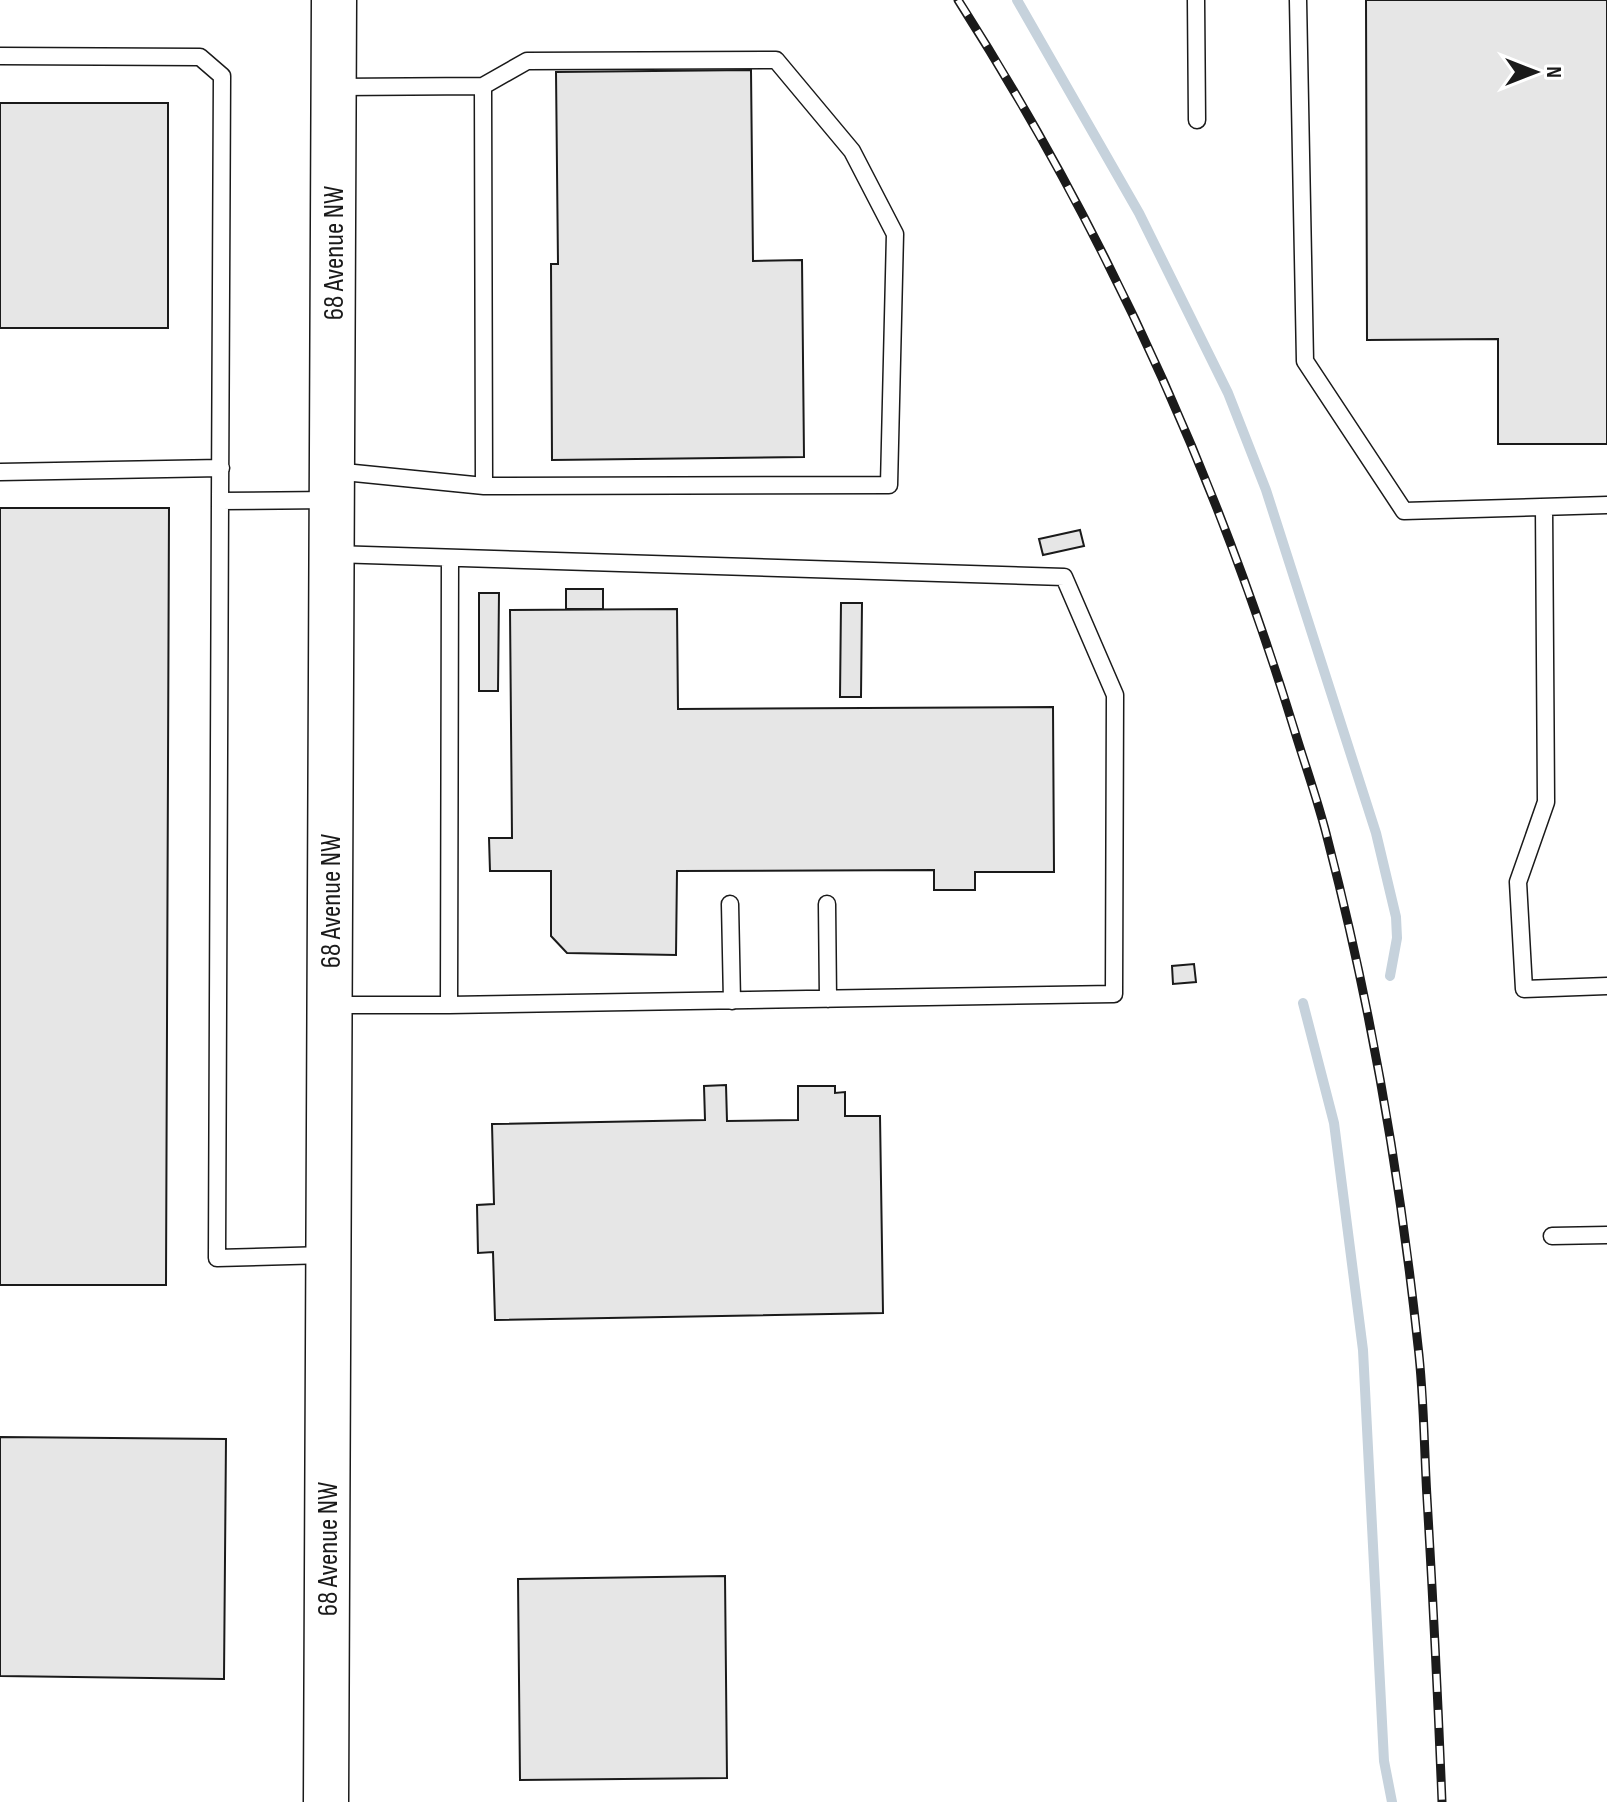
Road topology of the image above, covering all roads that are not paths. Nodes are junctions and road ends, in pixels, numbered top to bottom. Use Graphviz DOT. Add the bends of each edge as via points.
graph roads {
  1 [pos="334,0"];
  2 [pos="1196,0"];
  3 [pos="1298,0"];
  4 [pos="0,56"];
  5 [pos="483,86"];
  6 [pos="334,87"];
  7 [pos="1197,120"];
  8 [pos="221,468"];
  9 [pos="0,472"];
  10 [pos="333,485"];
  11 [pos="484,486"];
  12 [pos="220,501"];
  13 [pos="1607,505"];
  14 [pos="1544,507"];
  15 [pos="332,554"];
  16 [pos="450,559"];
  17 [pos="730,904"];
  18 [pos="827,904"];
  19 [pos="1607,986"];
  20 [pos="828,999"];
  21 [pos="732,1001"];
  22 [pos="331,1005"];
  23 [pos="449,1005"];
  24 [pos="1607,1235"];
  25 [pos="1552,1236"];
  26 [pos="330,1255"];
  27 [pos="326,1802"];
  1 -- 6 [label="street, 68 Avenue NW"];
  2 -- 7 [label="lane"];
  3 -- 14 [label="lane" via="1305,361 1404,511"];
  4 -- 8 [label="lane" via="200,57 222,76"];
  5 -- 6 [label="lane"];
  5 -- 11 [label="lane"];
  5 -- 11 [label="lane" via="527,61 776,60 852,151 895,234 889,485"];
  6 -- 10 [label="street, 68 Avenue NW"];
  8 -- 9 [label="lane"];
  8 -- 12 [label="lane"];
  10 -- 11 [label="lane"];
  10 -- 12 [label="lane"];
  10 -- 15 [label="street, 68 Avenue NW"];
  12 -- 26 [label="lane" via="217,1258"];
  13 -- 14 [label="lane"];
  14 -- 19 [label="lane" via="1546,802 1518,882 1524,989"];
  15 -- 16 [label="lane"];
  15 -- 22 [label="street, 68 Avenue NW"];
  16 -- 20 [label="lane" via="1064,577 1115,695 1114,994"];
  16 -- 23 [label="lane"];
  17 -- 21 [label="lane"];
  18 -- 20 [label="lane"];
  20 -- 21 [label="lane"];
  21 -- 23 [label="lane"];
  22 -- 23 [label="lane"];
  22 -- 26 [label="street, 68 Avenue NW"];
  24 -- 25 [label="lane"];
  26 -- 27 [label="street, 68 Avenue NW"];
}
